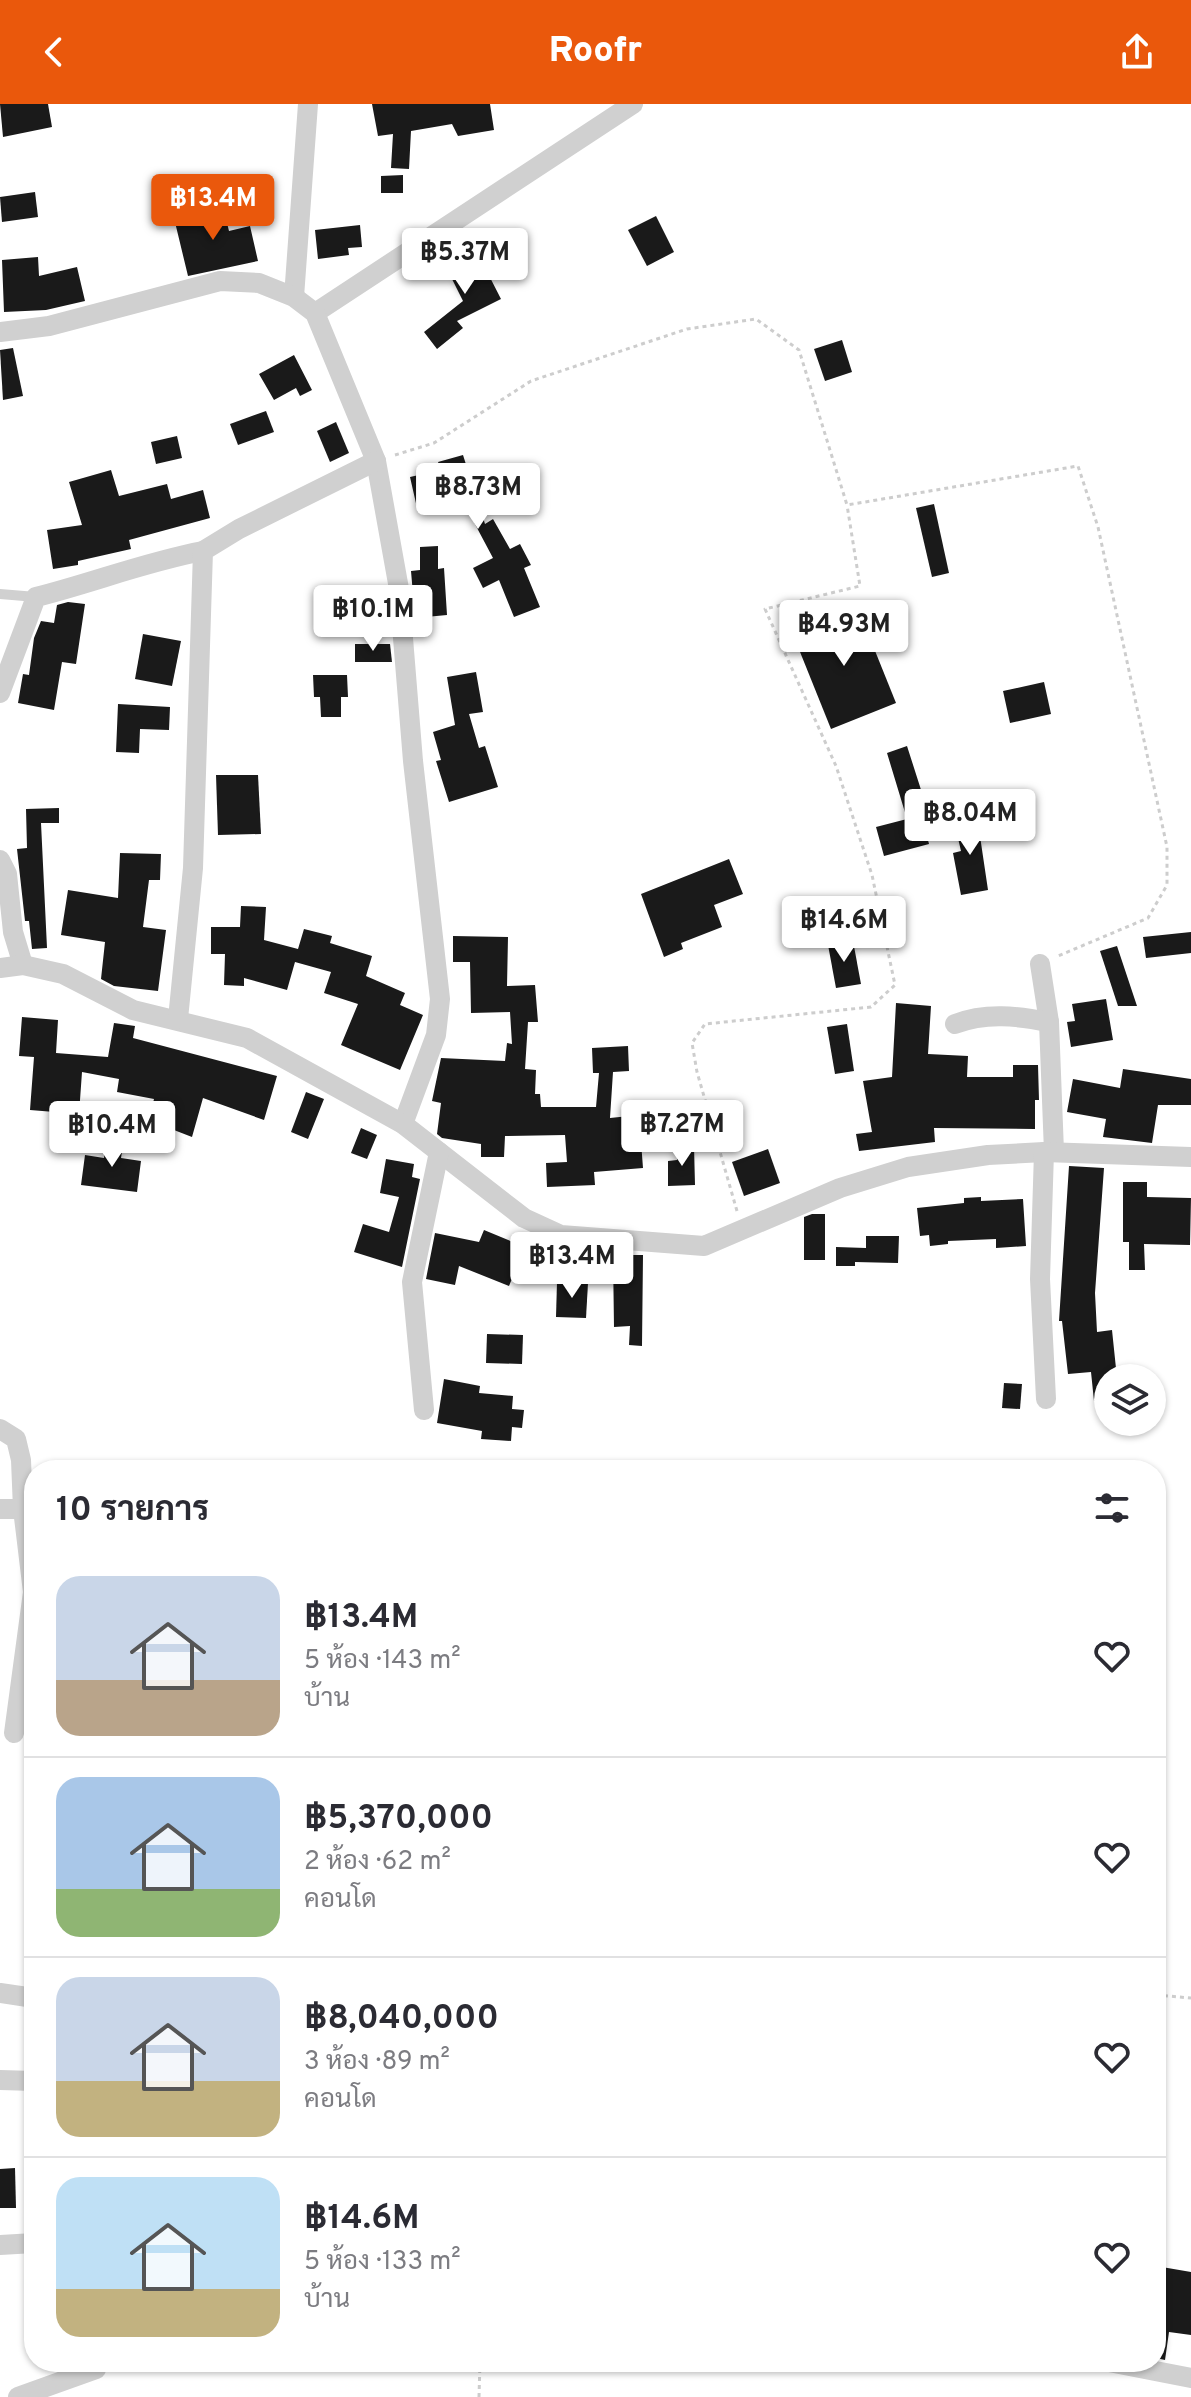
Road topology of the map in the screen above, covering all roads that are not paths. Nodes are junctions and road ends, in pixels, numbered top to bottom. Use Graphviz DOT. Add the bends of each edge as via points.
graph roads {
  1 [pos="308,104"];
  2 [pos="633,104"];
  3 [pos="294,297"];
  4 [pos="315,313"];
  5 [pos="0,332"];
  6 [pos="376,461"];
  7 [pos="203,551"];
  8 [pos="0,594"];
  9 [pos="36,597"];
  10 [pos="0,693"];
  11 [pos="0,860"];
  12 [pos="1040,964"];
  13 [pos="23,965"];
  14 [pos="0,968"];
  15 [pos="178,1019"];
  16 [pos="1049,1022"];
  17 [pos="955,1024"];
  18 [pos="403,1124"];
  19 [pos="439,1152"];
  20 [pos="1049,1152"];
  21 [pos="1191,1157"];
  22 [pos="1046,1399"];
  23 [pos="424,1410"];
  24 [pos="0,1429"];
  25 [pos="0,1509"];
  26 [pos="23,1509"];
  27 [pos="24,1517"];
  28 [pos="24,1667"];
  29 [pos="16,1733"];
  30 [pos="0,1993"];
  31 [pos="24,1997"];
  32 [pos="0,2080"];
  33 [pos="24,2081"];
  34 [pos="24,2244"];
  35 [pos="0,2245"];
  36 [pos="88,2372"];
  37 [pos="1160,2372"];
  38 [pos="1191,2378"];
  39 [pos="18,2397"];
  1 -- 3 [label="street"];
  2 -- 4 [label="street"];
  3 -- 4 [label="street"];
  3 -- 5 [label="street" via="259,283 220,281 49,326"];
  4 -- 6 [label="street"];
  6 -- 7 [label="street"];
  6 -- 18 [label="street" via="399,589 440,999 436,1035"];
  7 -- 9 [label="street" via="155,560"];
  7 -- 15 [label="street" via="193,868"];
  8 -- 9 [label="lane"];
  9 -- 10 [label="street"];
  11 -- 13 [label="street"];
  12 -- 16 [label="street"];
  13 -- 14 [label="street"];
  13 -- 15 [label="street" via="63,974 133,1010"];
  15 -- 18 [label="street" via="247,1038"];
  16 -- 17 [label="street" via="993,1016"];
  16 -- 20 [label="street"];
  18 -- 19 [label="street"];
  19 -- 20 [label="street" via="524,1218 561,1235 704,1246 840,1188 908,1167"];
  19 -- 23 [label="street" via="412,1282"];
  20 -- 21 [label="street"];
  20 -- 22 [label="street" via="1040,1279"];
  24 -- 26 [label="street" via="16,1439"];
  25 -- 26 [label="street"];
  26 -- 27 [label="street"];
  28 -- 29 [label="street"];
  30 -- 31 [label="street"];
  32 -- 33 [label="street"];
  34 -- 35 [label="street"];
  36 -- 39 [label="street"];
  37 -- 38 [label="street"];
}
